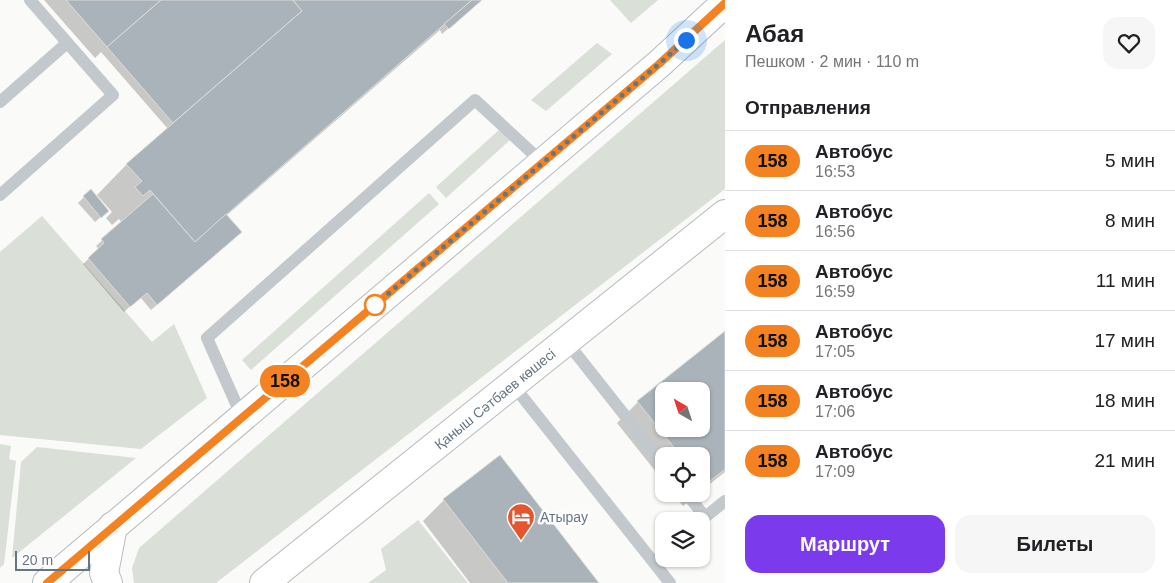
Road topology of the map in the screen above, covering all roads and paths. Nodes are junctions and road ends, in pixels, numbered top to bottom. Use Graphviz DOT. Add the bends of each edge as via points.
graph roads {
  1 [pos="30,0"];
  2 [pos="725,3"];
  3 [pos="68,43"];
  4 [pos="0,102"];
  5 [pos="543,163"];
  6 [pos="0,195"];
  7 [pos="725,214"];
  8 [pos="566,341"];
  9 [pos="513,385"];
  10 [pos="242,417"];
  11 [pos="655,454"];
  12 [pos="725,501"];
  13 [pos="693,502"];
  14 [pos="113,526"];
  15 [pos="47,583"];
  16 [pos="108,583"];
  17 [pos="264,583"];
  18 [pos="670,583"];
  1 -- 3 [label="lane"];
  2 -- 5 [label="main road"];
  3 -- 4 [label="lane"];
  3 -- 6 [label="lane" via="114,95"];
  5 -- 10 [label="main road"];
  5 -- 10 [label="lane" via="475,100 208,338"];
  7 -- 8 [label="main road, Қаныш Сәтбаев көшесі"];
  8 -- 9 [label="main road, Қаныш Сәтбаев көшесі"];
  8 -- 11 [label="lane"];
  9 -- 17 [label="main road, Қаныш Сәтбаев көшесі"];
  9 -- 18 [label="lane"];
  10 -- 14 [label="main road"];
  12 -- 13 [label="lane" via="705,517"];
  14 -- 15 [label="main road"];
  14 -- 16 [label="main road" via="104,573"];
}
